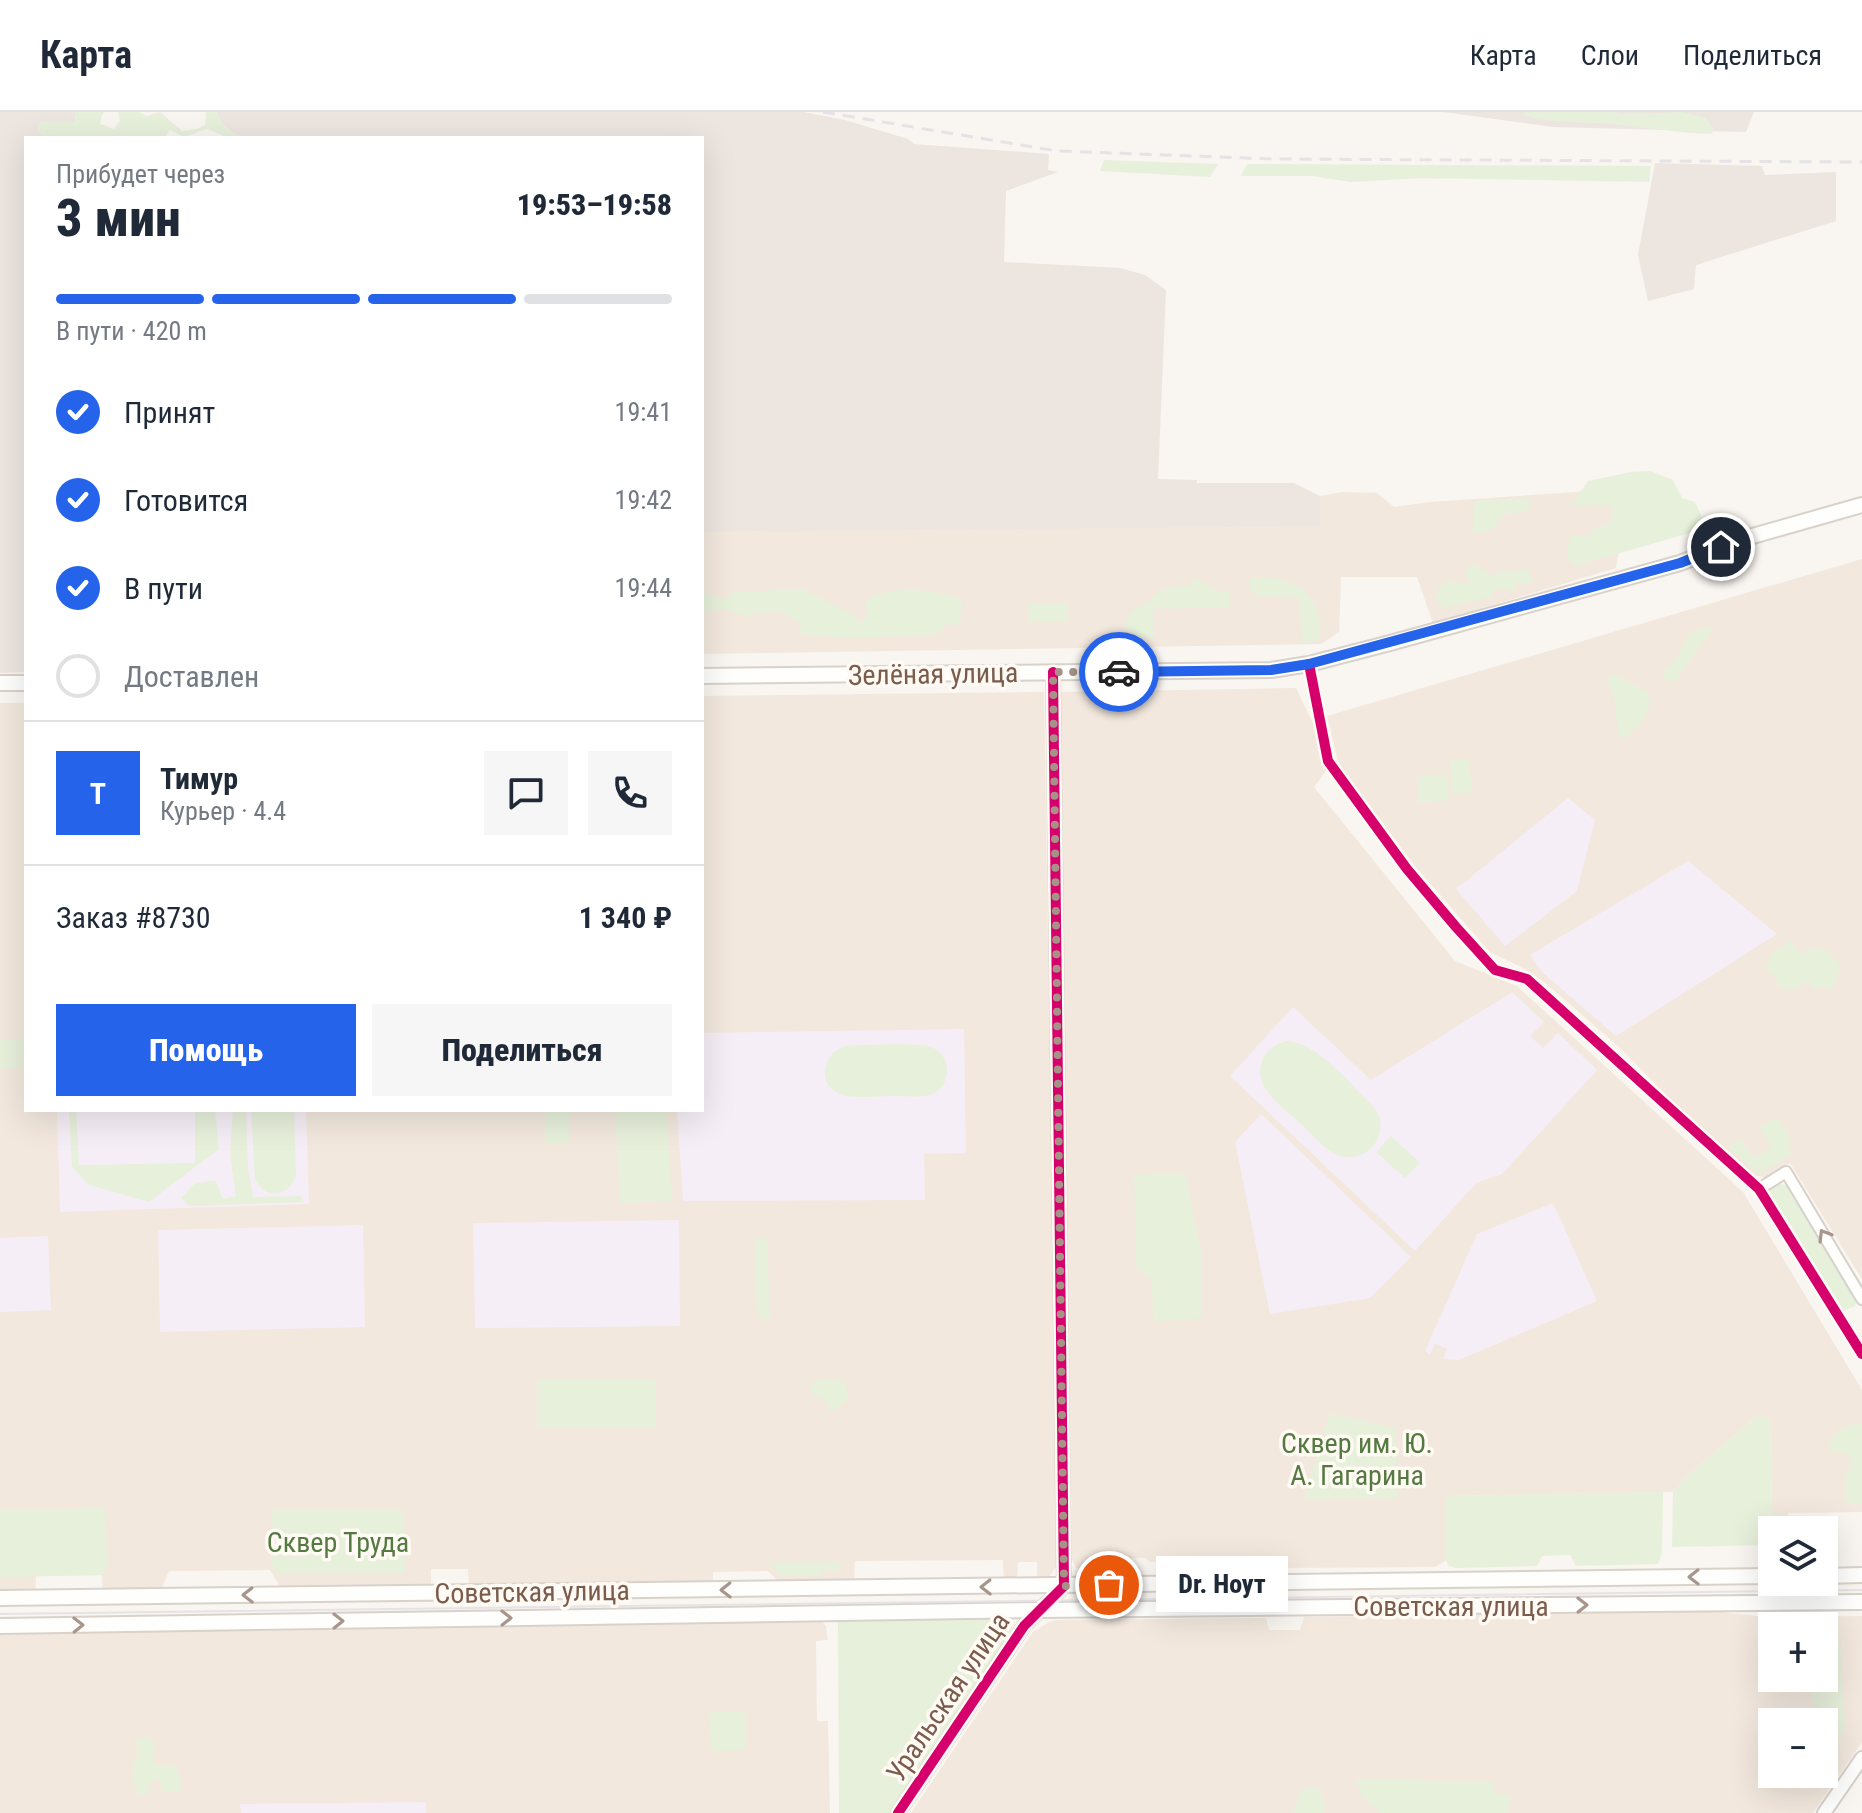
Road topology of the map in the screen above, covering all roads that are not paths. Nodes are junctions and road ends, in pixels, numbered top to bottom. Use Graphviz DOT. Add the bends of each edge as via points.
graph roads {
  1 [pos="1862,505"];
  2 [pos="1309,664"];
  3 [pos="1053,672"];
  4 [pos="704,676"];
  5 [pos="0,683"];
  6 [pos="24,683"];
  7 [pos="1759,1189"];
  8 [pos="1862,1299"];
  9 [pos="1862,1354"];
  10 [pos="1862,1575"];
  11 [pos="1758,1576"];
  12 [pos="1838,1576"];
  13 [pos="1064,1586"];
  14 [pos="0,1598"];
  15 [pos="1862,1602"];
  16 [pos="1040,1610"];
  17 [pos="0,1626"];
  18 [pos="1862,1758"];
  19 [pos="898,1813"];
  20 [pos="1824,1813"];
  1 -- 2 [label="main road, Зелёная улица" via="1742,539 1680,563"];
  2 -- 3 [label="main road, Зелёная улица" via="1271,670"];
  2 -- 7 [label="street" via="1328,761 1456,927 1495,970 1527,979"];
  3 -- 4 [label="main road, Зелёная улица"];
  3 -- 13 [label="street"];
  5 -- 6 [label="main road"];
  8 -- 7 [label="street, one-way" via="1786,1172"];
  7 -- 9 [label="street"];
  10 -- 12 [label="main road"];
  11 -- 13 [label="main road, Советская улица, one-way"];
  13 -- 14 [label="main road, Советская улица, one-way"];
  13 -- 16 [label="street"];
  16 -- 15 [label="main road, Советская улица, one-way"];
  17 -- 16 [label="main road, Советская улица, one-way"];
  16 -- 19 [label="street, Уральская улица"];
  18 -- 20 [label="street"];
}
